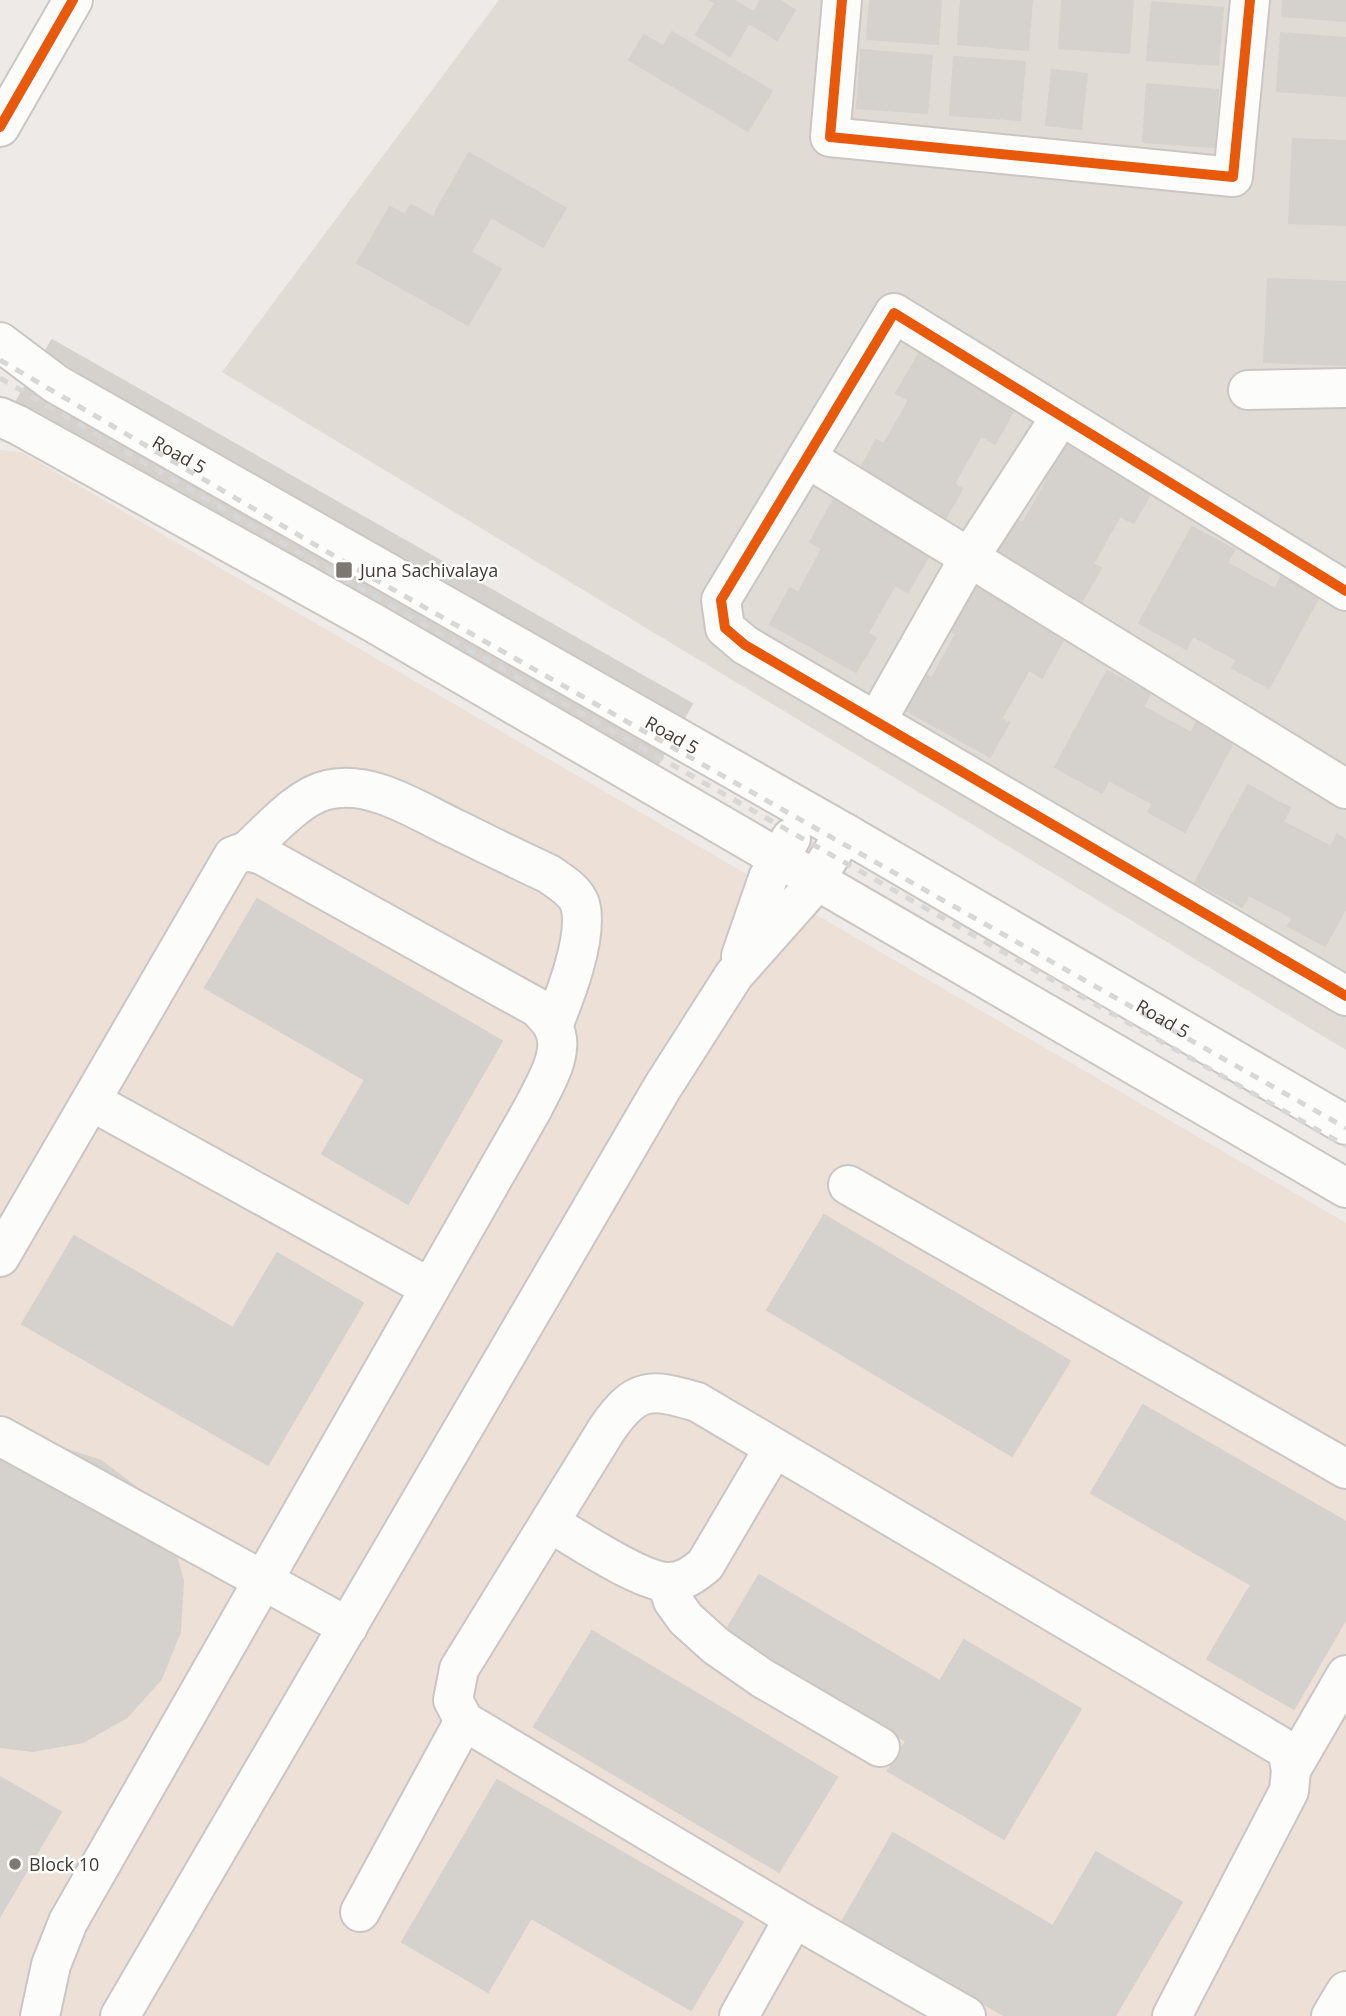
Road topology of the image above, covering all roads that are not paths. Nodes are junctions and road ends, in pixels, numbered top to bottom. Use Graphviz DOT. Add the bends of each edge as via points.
graph roads {
  1 [pos="73,0"];
  2 [pos="842,0"];
  3 [pos="1250,0"];
  4 [pos="0,127"];
  5 [pos="0,342"];
  6 [pos="1346,388"];
  7 [pos="1248,390"];
  8 [pos="1061,416"];
  9 [pos="0,418"];
  10 [pos="807,458"];
  11 [pos="969,558"];
  12 [pos="1346,591"];
  13 [pos="876,722"];
  14 [pos="1346,789"];
  15 [pos="807,811"];
  16 [pos="845,833"];
  17 [pos="247,851"];
  18 [pos="778,859"];
  19 [pos="813,880"];
  20 [pos="734,975"];
  21 [pos="1344,992"];
  22 [pos="554,1026"];
  23 [pos="91,1101"];
  24 [pos="1346,1125"];
  25 [pos="848,1185"];
  26 [pos="1346,1188"];
  27 [pos="0,1257"];
  28 [pos="430,1288"];
  29 [pos="0,1436"];
  30 [pos="774,1448"];
  31 [pos="1346,1469"];
  32 [pos="550,1523"];
  33 [pos="263,1581"];
  34 [pos="667,1583"];
  35 [pos="348,1627"];
  36 [pos="1346,1675"];
  37 [pos="464,1721"];
  38 [pos="880,1747"];
  39 [pos="1292,1770"];
  40 [pos="360,1912"];
  41 [pos="794,1917"];
  42 [pos="1346,1991"];
  43 [pos="40,2016"];
  44 [pos="120,2016"];
  45 [pos="739,2016"];
  46 [pos="966,2016"];
  47 [pos="1172,2016"];
  48 [pos="1331,2016"];
  1 -- 4 [label="street"];
  2 -- 3 [label="street" via="830,137 1233,177"];
  5 -- 15 [label="street, Road 5" via="56,384"];
  6 -- 7 [label="street"];
  8 -- 10 [label="street" via="894,313"];
  8 -- 11 [label="street"];
  8 -- 12 [label="street"];
  9 -- 18 [label="street" via="372,622"];
  10 -- 11 [label="street"];
  10 -- 13 [label="street" via="722,600 725,628 745,645"];
  11 -- 13 [label="street"];
  11 -- 14 [label="street"];
  13 -- 21 [label="street"];
  15 -- 16 [label="street, Road 5"];
  15 -- 18 [label="street"];
  16 -- 19 [label="street"];
  16 -- 24 [label="street, Road 5"];
  17 -- 22 [label="street" via="262,855 538,1008"];
  17 -- 22 [label="street" via="307,799 327,790 361,789 392,799 549,874 569,888 579,903 582,921"];
  17 -- 23 [label="street" via="233,856"];
  18 -- 19 [label="street"];
  18 -- 20 [label="street"];
  19 -- 20 [label="street"];
  19 -- 26 [label="street"];
  20 -- 35 [label="street" via="662,1088"];
  22 -- 28 [label="street" via="554,1065"];
  23 -- 27 [label="street"];
  23 -- 28 [label="street"];
  25 -- 31 [label="street"];
  28 -- 33 [label="street"];
  29 -- 33 [label="street"];
  30 -- 32 [label="street" via="697,1402 663,1392 638,1396 607,1429"];
  30 -- 34 [label="street" via="705,1565 688,1578"];
  30 -- 39 [label="street" via="1271,1739 1287,1750"];
  32 -- 34 [label="street" via="645,1577"];
  32 -- 37 [label="street" via="459,1670 453,1700"];
  33 -- 35 [label="street"];
  33 -- 43 [label="street" via="68,1922 51,1965"];
  34 -- 38 [label="street" via="685,1619 716,1646"];
  35 -- 44 [label="street"];
  36 -- 39 [label="street"];
  37 -- 40 [label="street"];
  37 -- 41 [label="street"];
  39 -- 47 [label="street" via="1289,1791"];
  41 -- 45 [label="street"];
  41 -- 46 [label="street"];
  42 -- 48 [label="street"];
}
